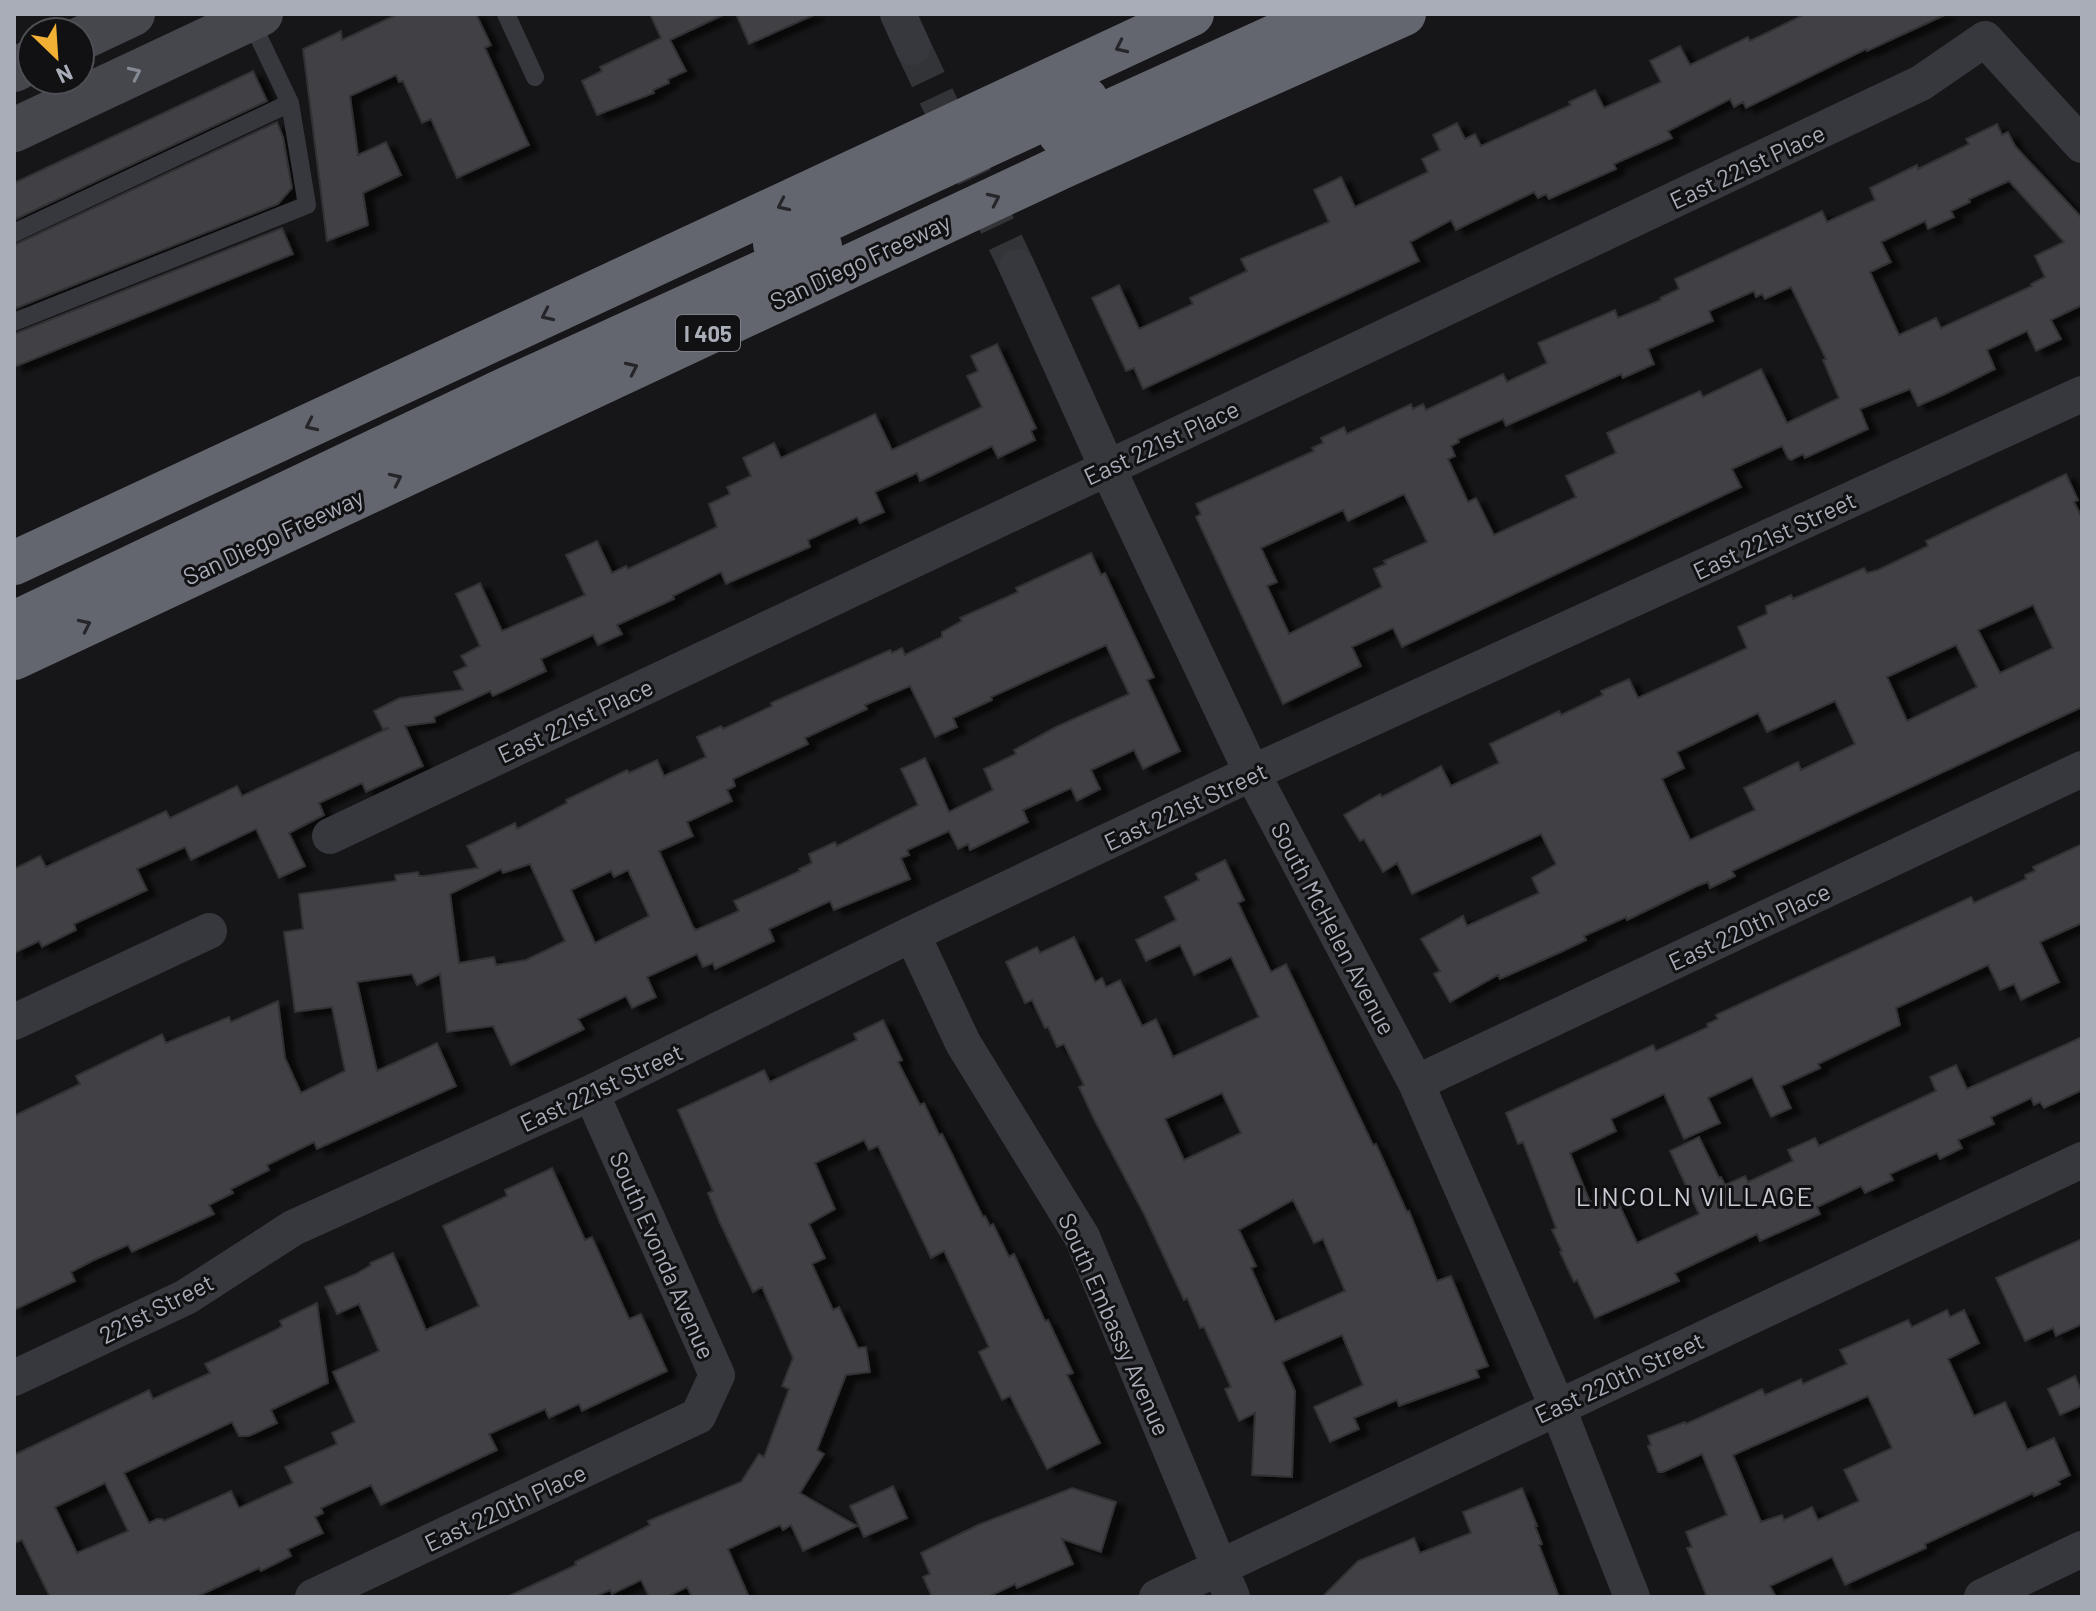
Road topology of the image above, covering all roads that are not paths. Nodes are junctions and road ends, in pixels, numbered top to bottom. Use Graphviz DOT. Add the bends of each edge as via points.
graph roads {
  1 [pos="133,14"];
  2 [pos="506,14"];
  3 [pos="898,14"];
  4 [pos="1192,14"];
  5 [pos="1264,14"];
  6 [pos="1324,14"];
  7 [pos="1404,14"];
  8 [pos="256,17"];
  9 [pos="96,31"];
  10 [pos="913,47"];
  11 [pos="535,77"];
  12 [pos="290,103"];
  13 [pos="14,130"];
  14 [pos="2082,145"];
  15 [pos="14,233"];
  16 [pos="1017,267"];
  17 [pos="14,322"];
  18 [pos="2082,394"];
  19 [pos="1107,467"];
  20 [pos="14,563"];
  21 [pos="14,599"];
  22 [pos="14,623"];
  23 [pos="14,658"];
  24 [pos="2082,769"];
  25 [pos="1252,773"];
  26 [pos="330,836"];
  27 [pos="209,931"];
  28 [pos="912,934"];
  29 [pos="14,1022"];
  30 [pos="1416,1083"];
  31 [pos="591,1093"];
  32 [pos="2082,1160"];
  33 [pos="293,1228"];
  34 [pos="14,1378"];
  35 [pos="1557,1406"];
  36 [pos="698,1416"];
  37 [pos="2082,1549"];
  38 [pos="1226,1582"];
  39 [pos="313,1597"];
  40 [pos="1157,1597"];
  41 [pos="1632,1597"];
  42 [pos="1982,1597"];
  1 -- 9 [label="main road"];
  2 -- 11 [label="lane"];
  3 -- 10 [label="street"];
  4 -- 20 [label="highway, one-way"];
  5 -- 21 [label="highway" via="1255,23 475,380"];
  6 -- 22 [label="highway" via="506,389"];
  23 -- 7 [label="highway, San Diego Freeway / I 405, one-way" via="1066,165"];
  8 -- 12 [label="lane"];
  13 -- 8 [label="main road, one-way"];
  12 -- 15 [label="lane"];
  12 -- 17 [label="lane" via="307,205"];
  14 -- 19 [label="street, East 221st Place" via="1985,39 1921,83"];
  16 -- 19 [label="street, South McHelen Avenue"];
  18 -- 25 [label="street, East 221st Street"];
  19 -- 25 [label="street, South McHelen Avenue"];
  19 -- 26 [label="street, East 221st Place"];
  24 -- 30 [label="street, East 220th Place"];
  25 -- 28 [label="street, East 221st Street"];
  25 -- 30 [label="street, South McHelen Avenue"];
  27 -- 29 [label="street"];
  28 -- 31 [label="street, East 221st Street"];
  28 -- 38 [label="street, South Embassy Avenue" via="963,1043 1082,1237"];
  30 -- 35 [label="street, South McHelen Avenue"];
  31 -- 33 [label="street, East 221st Street"];
  31 -- 36 [label="street, South Evonda Avenue" via="717,1375"];
  32 -- 35 [label="street, East 220th Street"];
  33 -- 34 [label="street, 221st Street" via="186,1297"];
  35 -- 38 [label="street, East 220th Street"];
  35 -- 41 [label="street, South McHelen Avenue"];
  36 -- 39 [label="street, East 220th Place"];
  37 -- 42 [label="street"];
  38 -- 40 [label="street, East 220th Street"];
}
